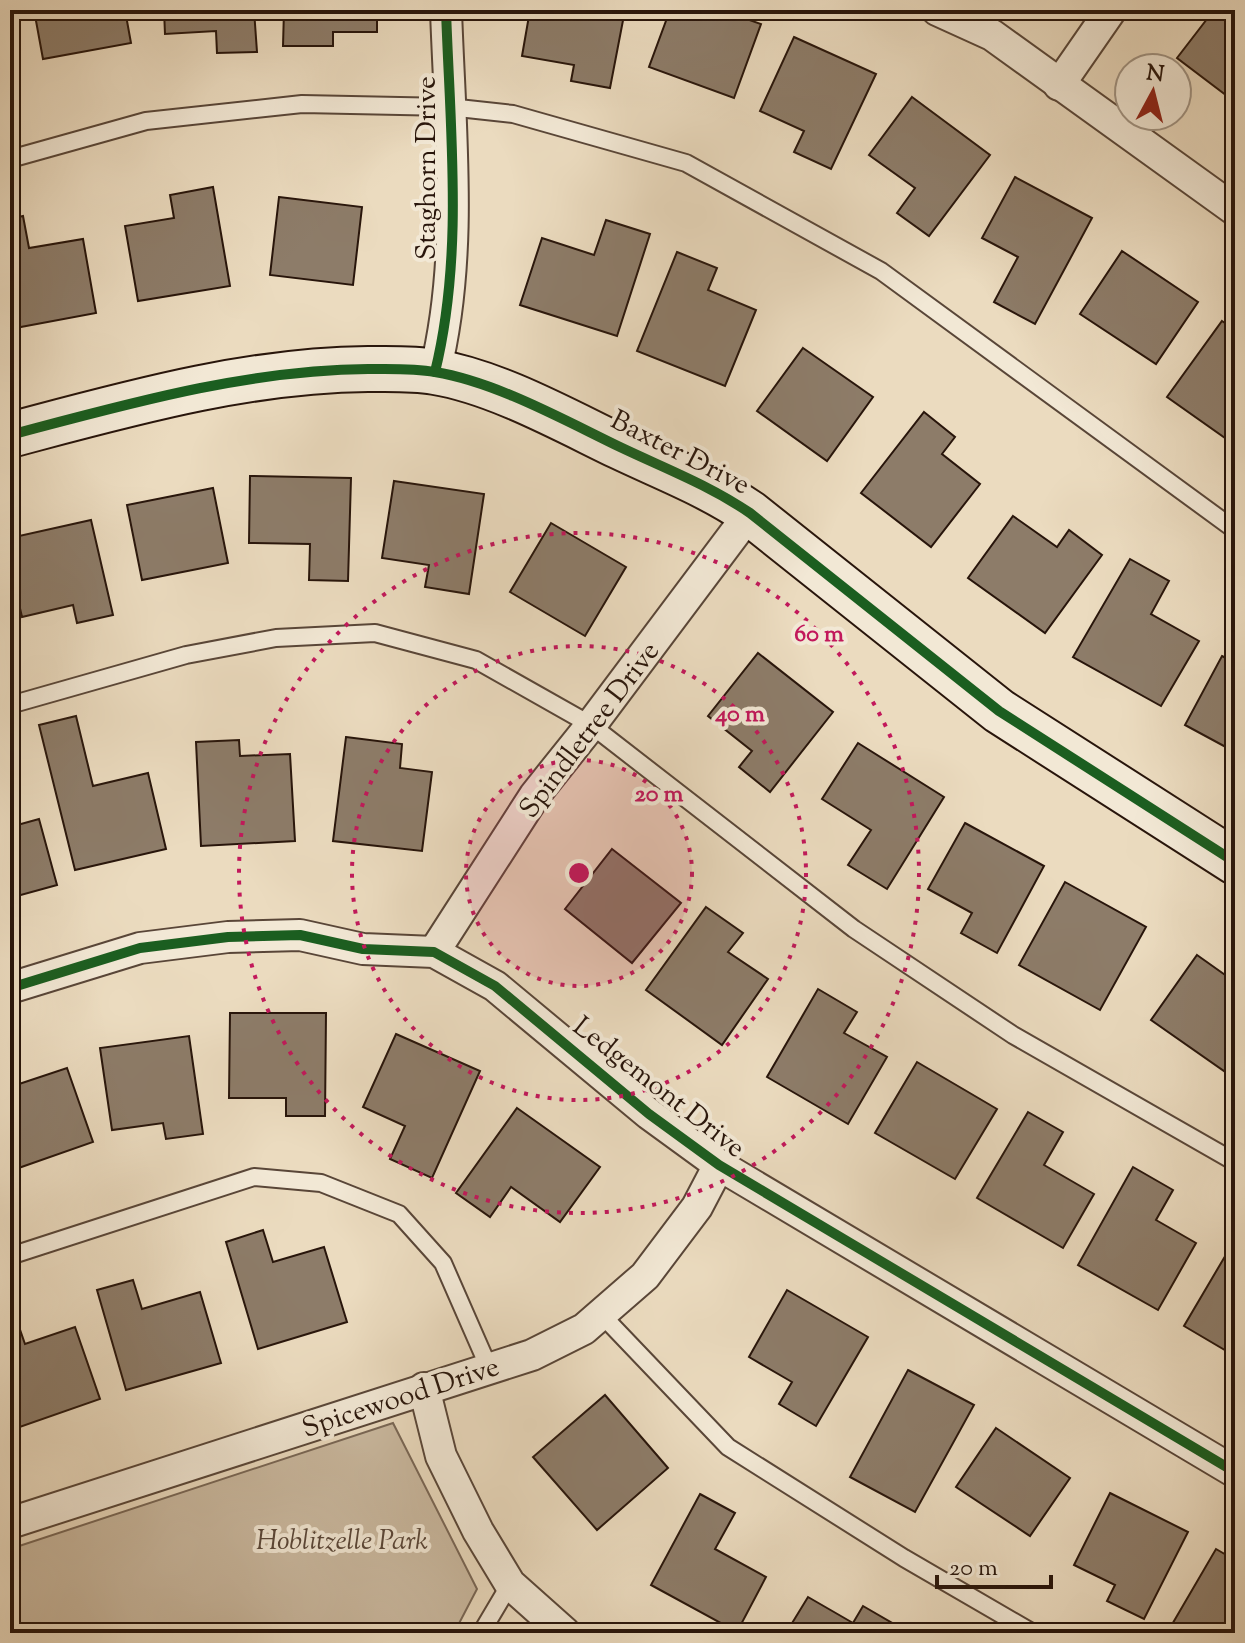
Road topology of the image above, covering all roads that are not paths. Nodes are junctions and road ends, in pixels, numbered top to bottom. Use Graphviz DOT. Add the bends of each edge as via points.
graph roads {
  1 [pos="446,10"];
  2 [pos="937,10"];
  3 [pos="1111,10"];
  4 [pos="1059,85"];
  5 [pos="449,107"];
  6 [pos="10,159"];
  7 [pos="1235,210"];
  8 [pos="435,372"];
  9 [pos="10,435"];
  10 [pos="750,513"];
  11 [pos="1235,530"];
  12 [pos="10,705"];
  13 [pos="591,725"];
  14 [pos="1235,862"];
  15 [pos="434,952"];
  16 [pos="10,988"];
  17 [pos="1235,1162"];
  18 [pos="719,1165"];
  19 [pos="10,1256"];
  20 [pos="601,1314"];
  21 [pos="489,1368"];
  22 [pos="424,1388"];
  23 [pos="1235,1472"];
  24 [pos="10,1523"];
  25 [pos="510,1584"];
  26 [pos="481,1633"];
  27 [pos="565,1633"];
  28 [pos="1033,1633"];
  1 -- 5 [label="street, Staghorn Drive"];
  2 -- 4 [label="street" via="992,35"];
  3 -- 4 [label="street"];
  4 -- 7 [label="street"];
  5 -- 6 [label="lane" via="302,104 146,121"];
  5 -- 8 [label="street, Staghorn Drive" via="453,243"];
  5 -- 11 [label="lane" via="513,114 686,163 881,271"];
  8 -- 9 [label="street, Baxter Drive" via="354,369 278,374"];
  8 -- 10 [label="street, Baxter Drive" via="549,412 719,492"];
  10 -- 13 [label="street, Spindletree Drive"];
  10 -- 14 [label="street, Baxter Drive" via="999,711"];
  12 -- 13 [label="lane" via="201,652 276,638 375,633 476,660"];
  13 -- 15 [label="street, Spindletree Drive" via="535,795"];
  13 -- 17 [label="lane" via="854,929 1013,1035"];
  15 -- 16 [label="street, Ledgemont Drive" via="363,949 300,935 228,937 140,948"];
  15 -- 18 [label="street, Ledgemont Drive" via="495,986"];
  18 -- 20 [label="street, Spicewood Drive" via="697,1207 645,1276"];
  18 -- 23 [label="street, Ledgemont Drive"];
  19 -- 21 [label="lane" via="254,1177 321,1183 399,1214 443,1263"];
  20 -- 21 [label="street, Spicewood Drive" via="584,1329 532,1355"];
  20 -- 28 [label="lane" via="728,1447"];
  21 -- 22 [label="street, Spicewood Drive"];
  22 -- 24 [label="street, Spicewood Drive"];
  22 -- 25 [label="street" via="441,1456"];
  25 -- 26 [label="lane"];
  25 -- 27 [label="street"];
}
